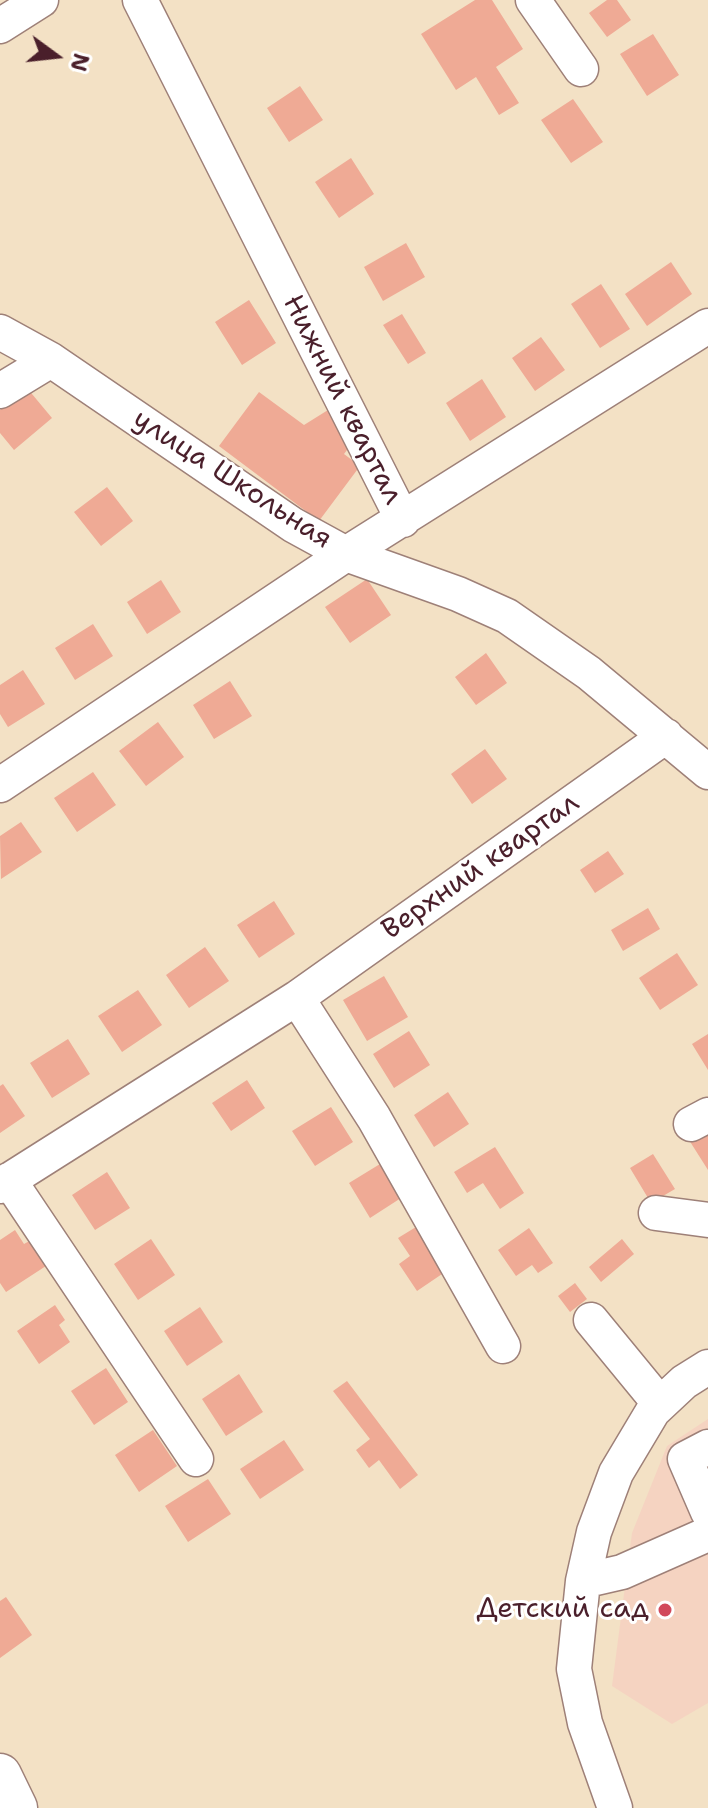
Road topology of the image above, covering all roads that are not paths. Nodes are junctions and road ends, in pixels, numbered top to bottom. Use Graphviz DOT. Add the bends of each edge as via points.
graph roads {
  1 [pos="41,0"];
  2 [pos="140,0"];
  3 [pos="533,0"];
  4 [pos="0,26"];
  5 [pos="581,69"];
  6 [pos="708,326"];
  7 [pos="0,332"];
  8 [pos="51,360"];
  9 [pos="0,391"];
  10 [pos="403,520"];
  11 [pos="346,554"];
  12 [pos="666,736"];
  13 [pos="708,772"];
  14 [pos="0,785"];
  15 [pos="297,998"];
  16 [pos="4,1183"];
  17 [pos="656,1213"];
  18 [pos="708,1220"];
  19 [pos="591,1320"];
  20 [pos="503,1346"];
  21 [pos="708,1367"];
  22 [pos="660,1404"];
  23 [pos="708,1447"];
  24 [pos="196,1459"];
  25 [pos="708,1512"];
  26 [pos="708,1534"];
  27 [pos="583,1581"];
  28 [pos="0,1775"];
  29 [pos="16,1808"];
  30 [pos="615,1808"];
  1 -- 4 [label="street"];
  2 -- 10 [label="street, Нижний квартал"];
  3 -- 5 [label="street"];
  6 -- 10 [label="street, Нижний квартал"];
  7 -- 8 [label="street, улица Школьная"];
  8 -- 9 [label="street"];
  8 -- 11 [label="street, улица Школьная" via="293,525"];
  10 -- 11 [label="street"];
  11 -- 12 [label="street, улица Школьная" via="507,616"];
  11 -- 14 [label="street"];
  12 -- 13 [label="street, улица Школьная"];
  12 -- 15 [label="street, Верхний квартал"];
  15 -- 16 [label="street, Верхний квартал"];
  15 -- 20 [label="street" via="374,1118"];
  16 -- 24 [label="street, Верхний квартал"];
  17 -- 18 [label="street"];
  19 -- 22 [label="street"];
  21 -- 22 [label="street"];
  22 -- 27 [label="street" via="616,1473"];
  23 -- 25 [label="street" via="685,1459"];
  26 -- 27 [label="street" via="622,1572"];
  27 -- 30 [label="street" via="574,1669 585,1723"];
  28 -- 29 [label="main road"];
}
